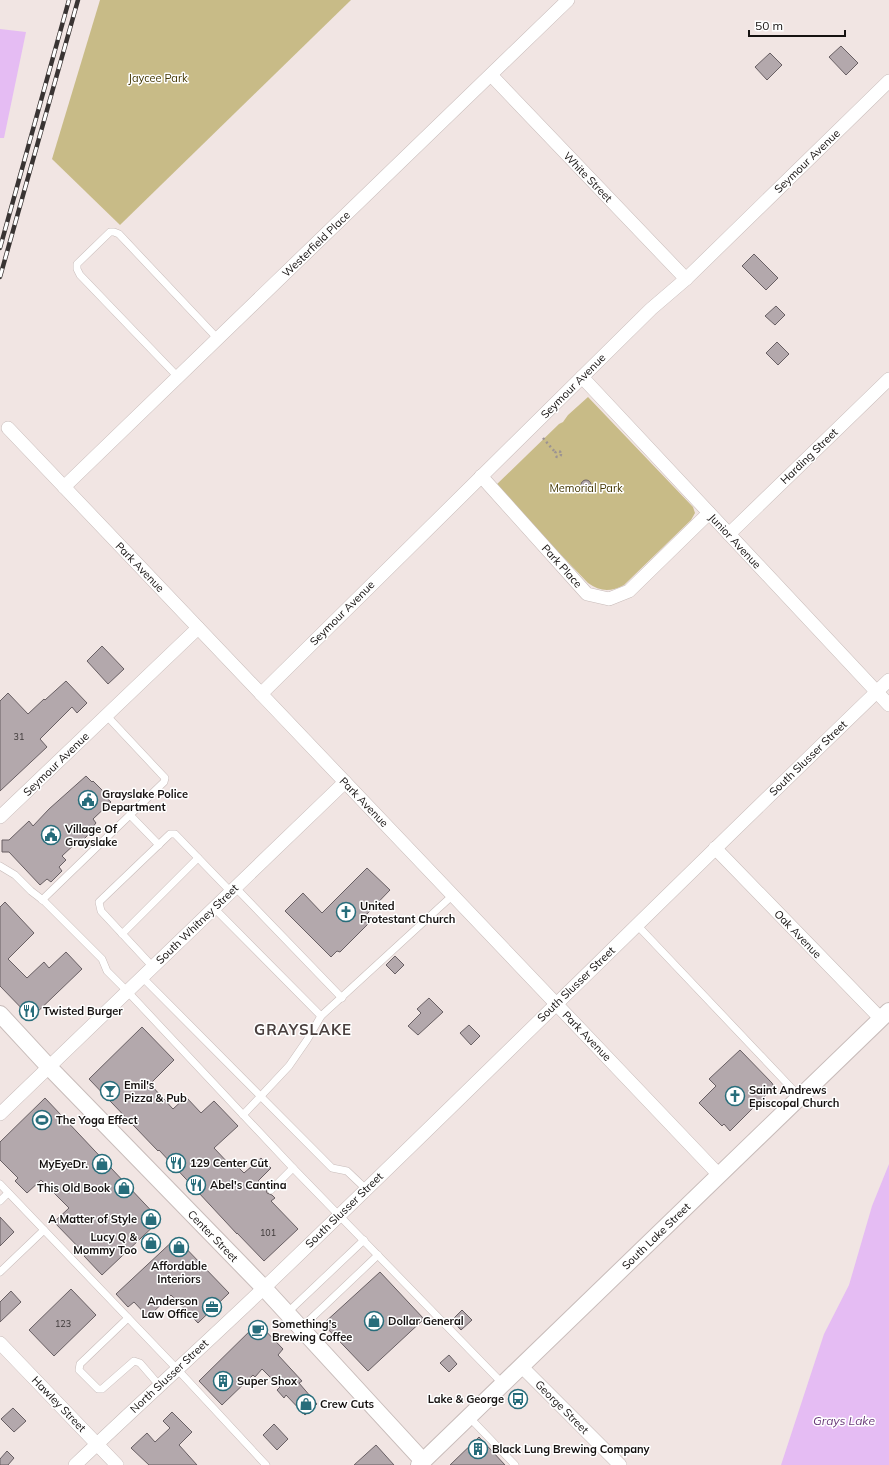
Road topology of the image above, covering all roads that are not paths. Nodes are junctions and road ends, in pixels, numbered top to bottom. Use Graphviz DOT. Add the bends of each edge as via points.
graph roads {
  1 [pos="568,0"];
  2 [pos="491,75"];
  3 [pos="889,81"];
  4 [pos="686,279"];
  5 [pos="218,339"];
  6 [pos="178,377"];
  7 [pos="582,377"];
  8 [pos="889,379"];
  9 [pos="8,428"];
  10 [pos="481,476"];
  11 [pos="64,487"];
  12 [pos="709,513"];
  13 [pos="729,534"];
  14 [pos="198,628"];
  15 [pos="889,680"];
  16 [pos="877,692"];
  17 [pos="261,694"];
  18 [pos="889,705"];
  19 [pos="106,716"];
  20 [pos="344,782"];
  21 [pos="2,812"];
  22 [pos="130,815"];
  23 [pos="159,845"];
  24 [pos="714,848"];
  25 [pos="198,858"];
  26 [pos="0,866"];
  27 [pos="233,890"];
  28 [pos="453,895"];
  29 [pos="42,900"];
  30 [pos="214,908"];
  31 [pos="637,925"];
  32 [pos="122,934"];
  33 [pos="153,967"];
  34 [pos="142,977"];
  35 [pos="127,991"];
  36 [pos="342,998"];
  37 [pos="556,1004"];
  38 [pos="0,1014"];
  39 [pos="885,1015"];
  40 [pos="322,1016"];
  41 [pos="49,1067"];
  42 [pos="260,1096"];
  43 [pos="800,1097"];
  44 [pos="0,1114"];
  45 [pos="243,1115"];
  46 [pos="293,1168"];
  47 [pos="719,1175"];
  48 [pos="0,1184"];
  49 [pos="366,1189"];
  50 [pos="271,1190"];
  51 [pos="8,1193"];
  52 [pos="0,1201"];
  53 [pos="340,1215"];
  54 [pos="44,1230"];
  55 [pos="364,1240"];
  56 [pos="378,1255"];
  57 [pos="0,1272"];
  58 [pos="264,1288"];
  59 [pos="286,1313"];
  60 [pos="128,1318"];
  61 [pos="300,1328"];
  62 [pos="0,1343"];
  63 [pos="522,1366"];
  64 [pos="177,1369"];
  65 [pos="503,1384"];
  66 [pos="160,1385"];
  67 [pos="469,1417"];
  68 [pos="97,1444"];
  69 [pos="421,1463"];
  70 [pos="75,1465"];
  71 [pos="117,1465"];
  72 [pos="266,1465"];
  73 [pos="516,1465"];
  74 [pos="620,1465"];
  1 -- 2 [label="street, Westerfield Place"];
  2 -- 4 [label="street, White Street"];
  2 -- 5 [label="street, Westerfield Place"];
  3 -- 4 [label="street, Seymour Avenue"];
  4 -- 7 [label="street, Seymour Avenue" via="651,309"];
  5 -- 6 [label="street, Westerfield Place"];
  5 -- 6 [label="lane" via="119,234 110,232 77,264 77,269"];
  6 -- 11 [label="street, Westerfield Place"];
  7 -- 10 [label="street, Seymour Avenue"];
  7 -- 12 [label="street, Junior Avenue"];
  8 -- 13 [label="street, Harding Street"];
  9 -- 11 [label="street, Park Avenue"];
  10 -- 12 [label="street, Park Place" via="588,594 609,599 629,591"];
  10 -- 17 [label="street, Seymour Avenue"];
  11 -- 14 [label="street, Park Avenue"];
  12 -- 13 [label="street, Junior Avenue"];
  13 -- 16 [label="street, Junior Avenue"];
  14 -- 17 [label="street, Park Avenue"];
  14 -- 19 [label="street, Seymour Avenue"];
  15 -- 16 [label="street, South Slusser Street"];
  16 -- 18 [label="street, Junior Avenue"];
  16 -- 24 [label="street, South Slusser Street"];
  17 -- 20 [label="street, Park Avenue"];
  19 -- 21 [label="street, Seymour Avenue"];
  19 -- 22 [label="lane" via="165,778 164,782"];
  20 -- 27 [label="street, South Whitney Street"];
  20 -- 28 [label="street, Park Avenue"];
  22 -- 23 [label="lane"];
  22 -- 29 [label="lane"];
  23 -- 25 [label="lane" via="170,834 175,834"];
  23 -- 32 [label="lane" via="99,902 101,911"];
  24 -- 31 [label="street, South Slusser Street"];
  24 -- 39 [label="street, Oak Avenue"];
  25 -- 27 [label="lane"];
  25 -- 32 [label="lane"];
  26 -- 29 [label="lane"];
  27 -- 30 [label="street, South Whitney Street"];
  27 -- 36 [label="lane"];
  28 -- 36 [label="lane"];
  28 -- 37 [label="street, Park Avenue"];
  29 -- 35 [label="lane" via="102,959 107,972"];
  30 -- 33 [label="street, South Whitney Street"];
  30 -- 40 [label="lane"];
  31 -- 37 [label="street, South Slusser Street"];
  31 -- 43 [label="lane"];
  32 -- 33 [label="lane"];
  33 -- 34 [label="street, South Whitney Street"];
  34 -- 35 [label="street, South Whitney Street"];
  34 -- 42 [label="lane"];
  35 -- 41 [label="street, South Whitney Street"];
  35 -- 45 [label="lane"];
  36 -- 40 [label="lane"];
  37 -- 47 [label="street, Park Avenue"];
  37 -- 49 [label="street, South Slusser Street"];
  38 -- 41 [label="street, Center Street"];
  39 -- 43 [label="street, South Lake Street"];
  40 -- 42 [label="lane" via="289,1066"];
  41 -- 44 [label="street, South Whitney Street"];
  41 -- 58 [label="street, Center Street"];
  42 -- 45 [label="lane"];
  42 -- 49 [label="lane" via="332,1168 347,1171"];
  43 -- 47 [label="street, South Lake Street"];
  45 -- 46 [label="lane"];
  46 -- 50 [label="lane"];
  46 -- 53 [label="lane"];
  47 -- 63 [label="street, South Lake Street"];
  48 -- 51 [label="lane"];
  49 -- 53 [label="street, South Slusser Street"];
  51 -- 52 [label="lane"];
  51 -- 54 [label="lane"];
  53 -- 55 [label="lane"];
  53 -- 58 [label="street, South Slusser Street"];
  54 -- 57 [label="lane"];
  54 -- 60 [label="lane"];
  55 -- 56 [label="lane"];
  55 -- 59 [label="lane"];
  56 -- 61 [label="lane"];
  56 -- 65 [label="lane"];
  58 -- 59 [label="street, Center Street"];
  58 -- 64 [label="street, North Slusser Street"];
  59 -- 61 [label="street, Center Street"];
  60 -- 64 [label="lane"];
  60 -- 66 [label="lane" via="80,1364 79,1370 98,1389 102,1389 134,1361"];
  61 -- 69 [label="street, Center Street"];
  62 -- 68 [label="street, Hawley Street"];
  63 -- 65 [label="street, South Lake Street"];
  63 -- 74 [label="street, George Street"];
  64 -- 66 [label="street, North Slusser Street"];
  64 -- 72 [label="lane"];
  65 -- 67 [label="street, South Lake Street"];
  66 -- 68 [label="street, North Slusser Street"];
  67 -- 69 [label="street, South Lake Street"];
  67 -- 73 [label="lane"];
  68 -- 70 [label="street, North Slusser Street"];
  68 -- 71 [label="street, Hawley Street"];
}
